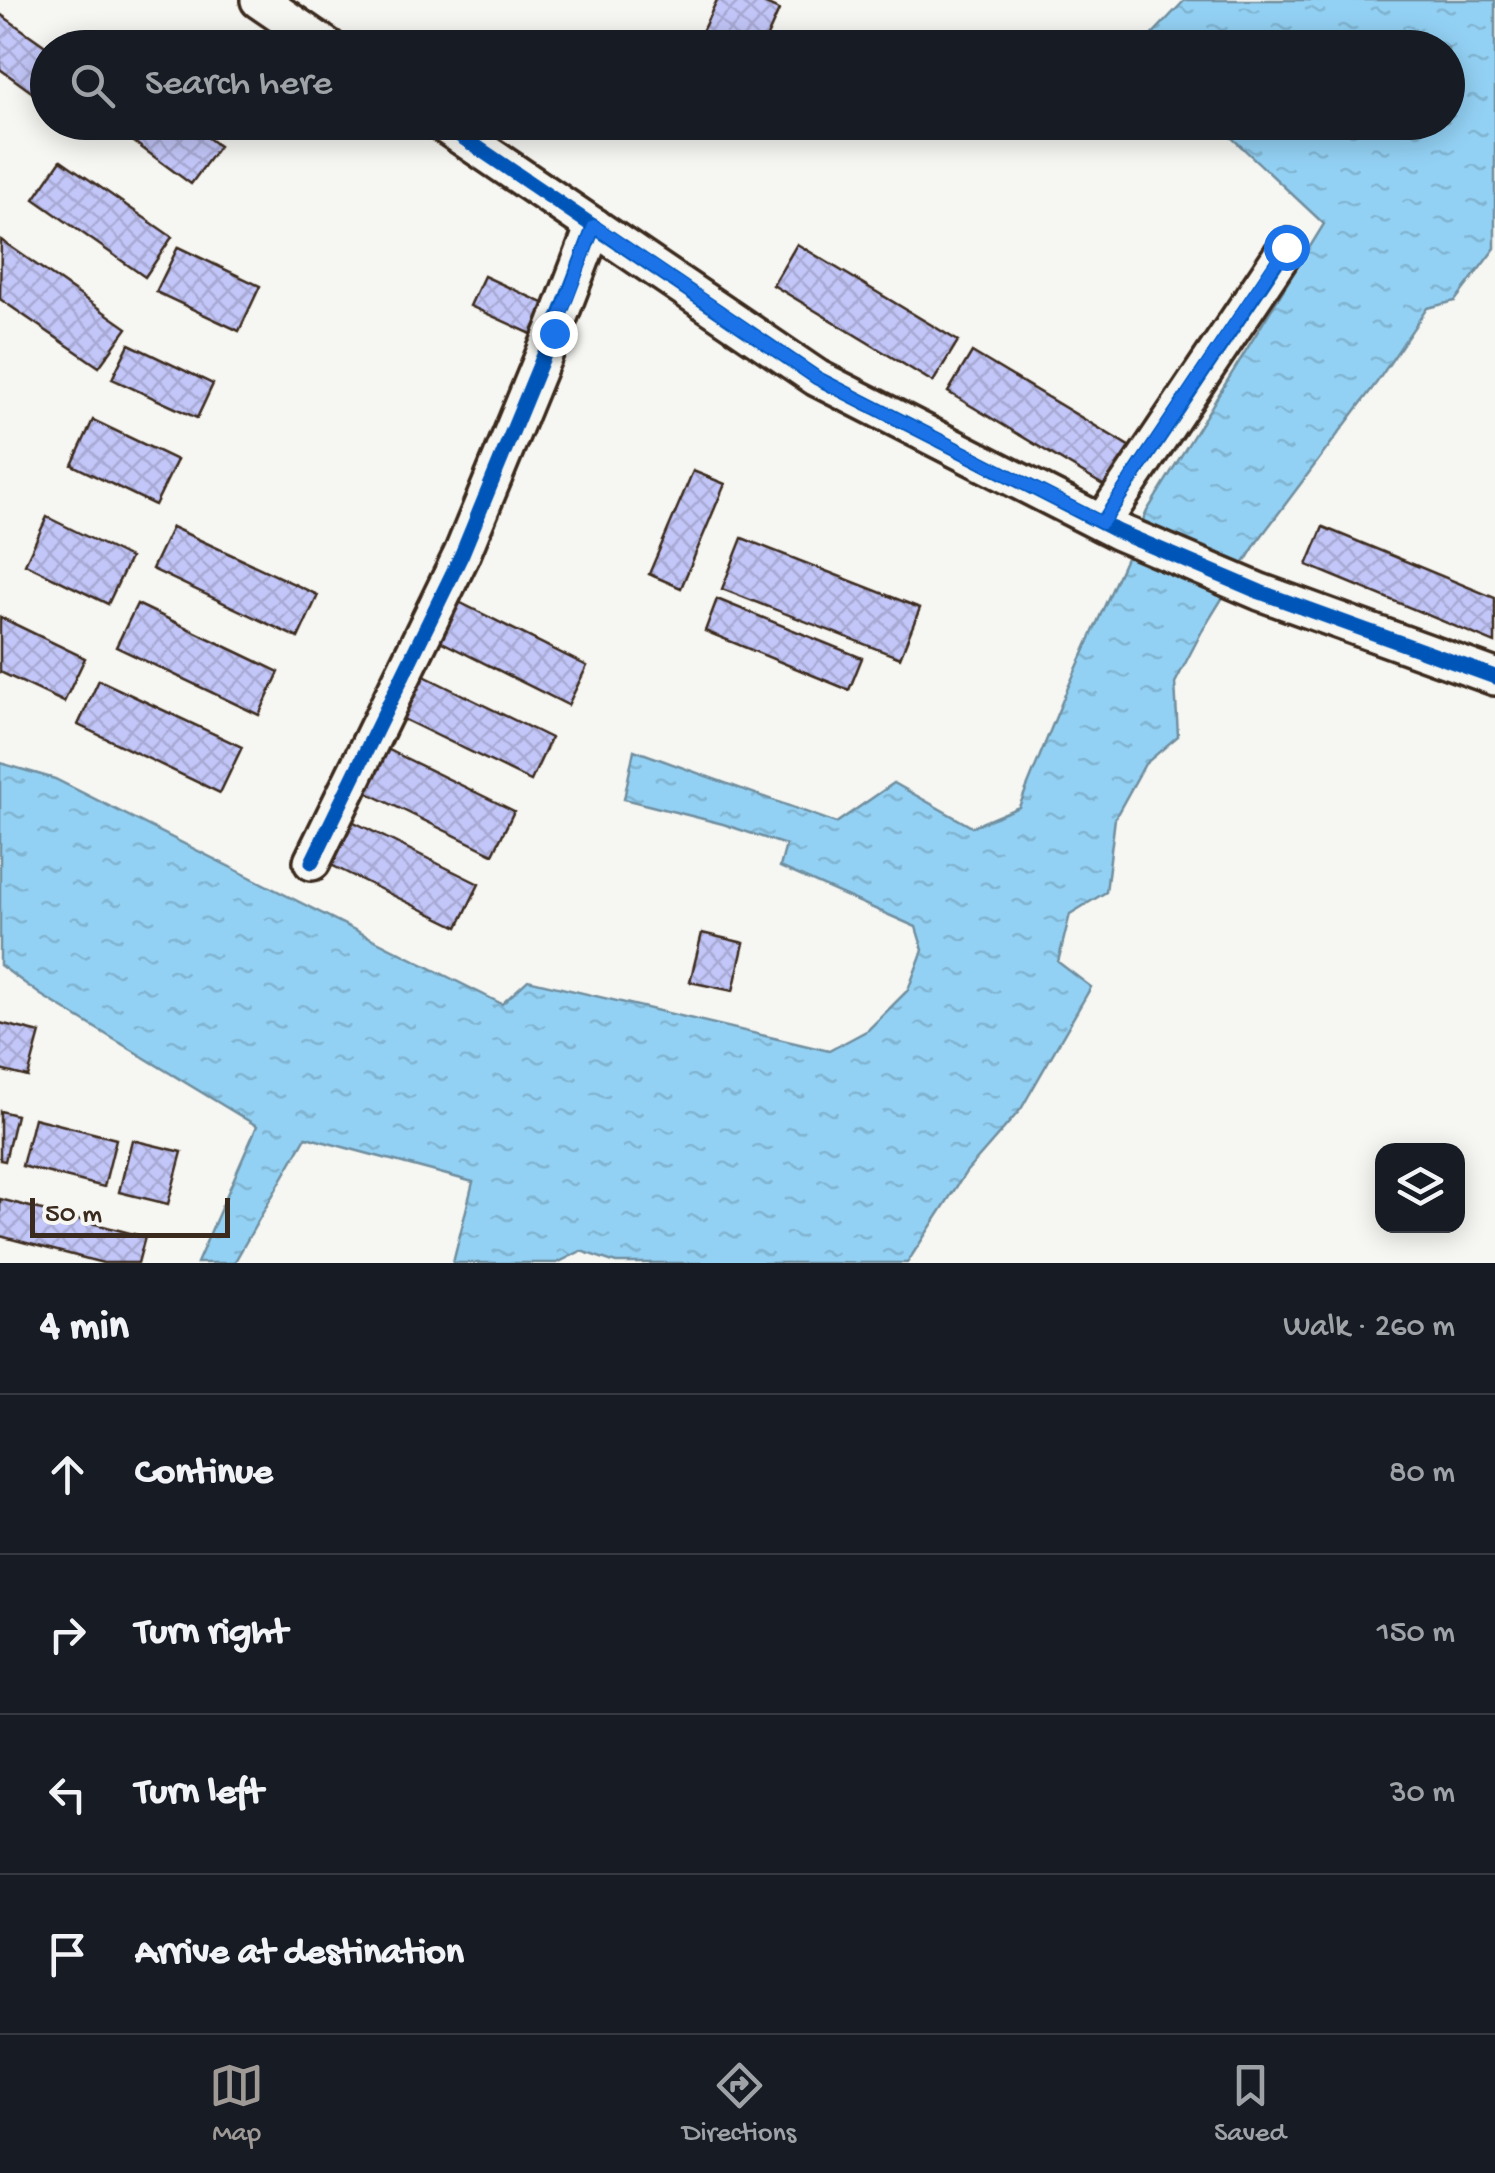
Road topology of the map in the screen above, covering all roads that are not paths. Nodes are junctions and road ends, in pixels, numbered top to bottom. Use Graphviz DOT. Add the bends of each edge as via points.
graph roads {
  1 [pos="259,0"];
  2 [pos="303,30"];
  3 [pos="467,140"];
  4 [pos="594,226"];
  5 [pos="1286,247"];
  6 [pos="1102,523"];
  7 [pos="1495,677"];
  8 [pos="312,862"];
  1 -- 2 [label="street"];
  3 -- 4 [label="street"];
  4 -- 6 [label="street" via="817,378"];
  4 -- 8 [label="street" via="462,554"];
  5 -- 6 [label="street"];
  6 -- 7 [label="street" via="1260,592"];
}
